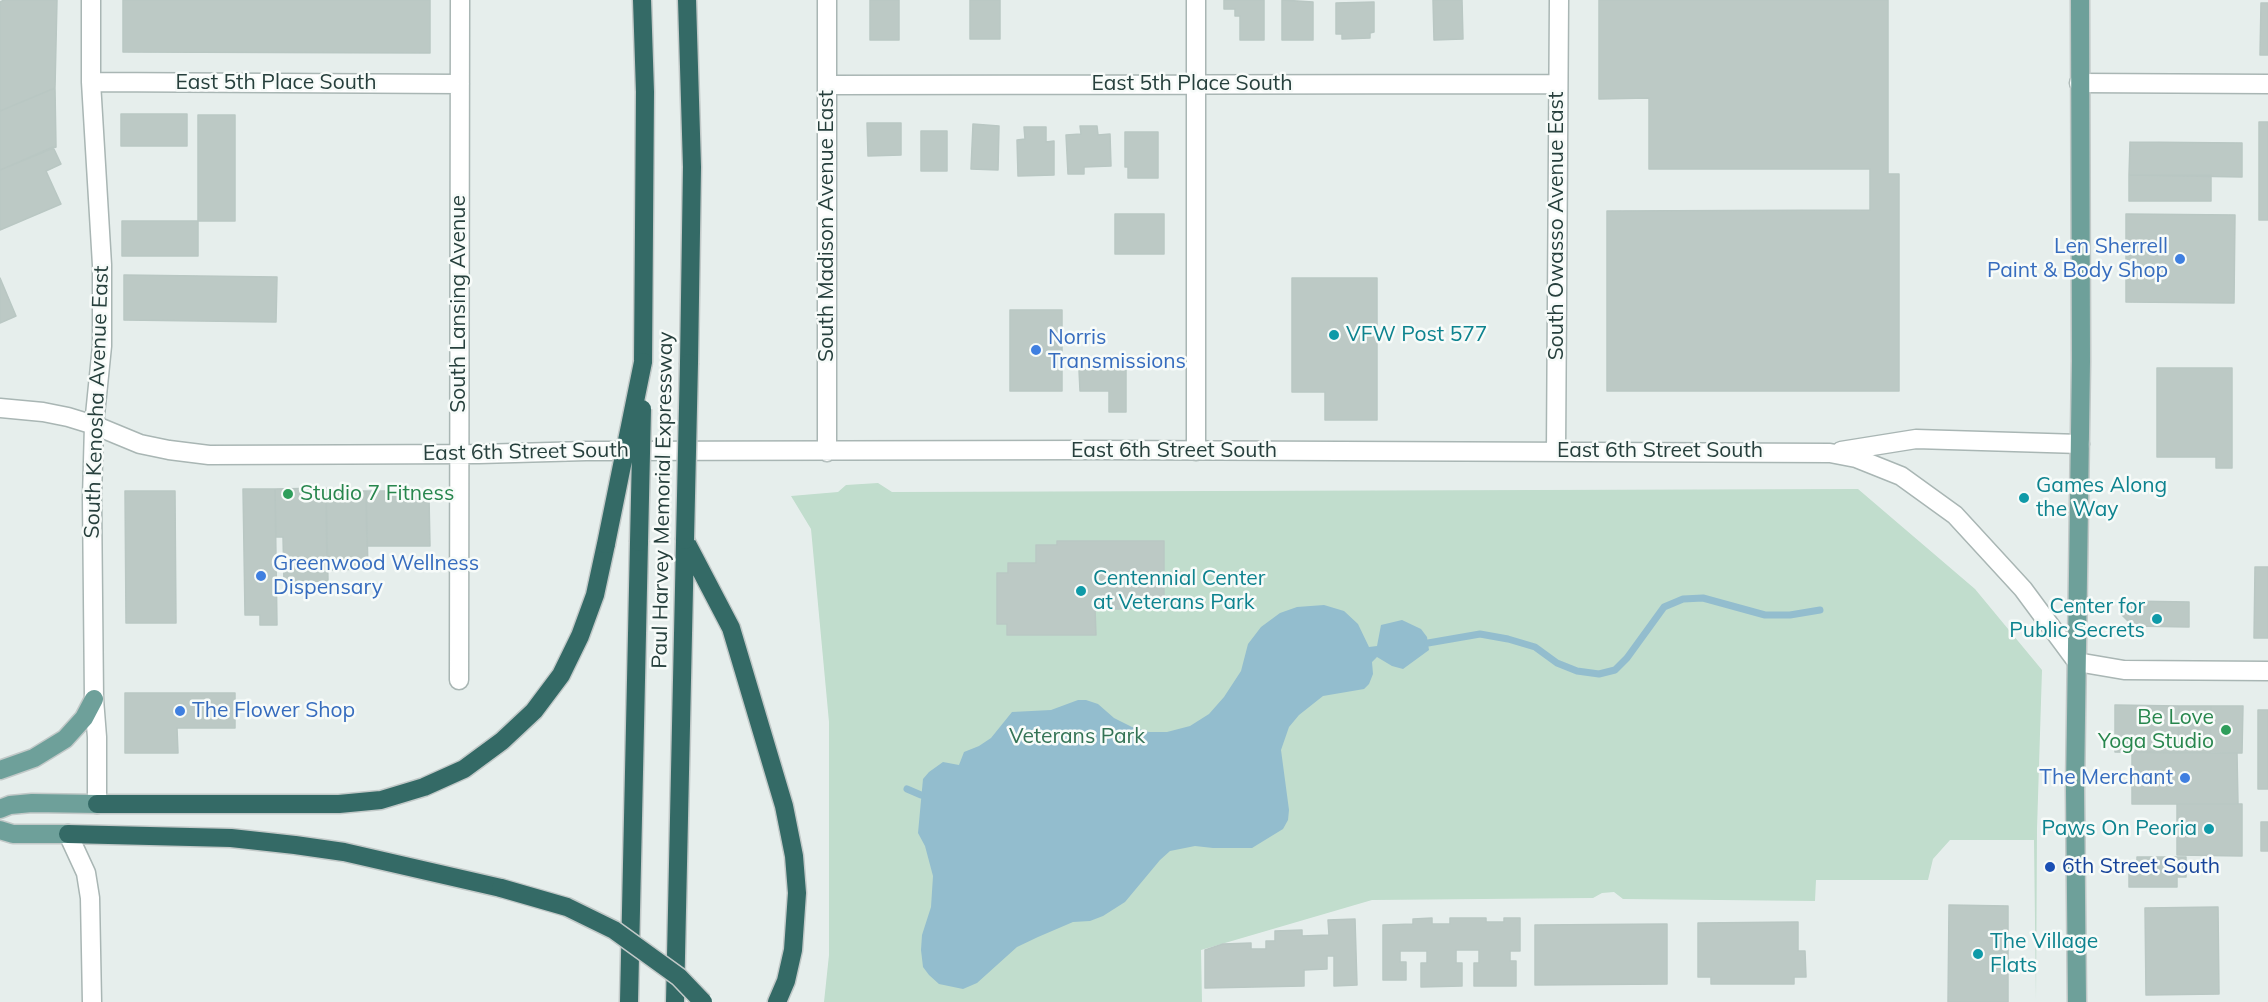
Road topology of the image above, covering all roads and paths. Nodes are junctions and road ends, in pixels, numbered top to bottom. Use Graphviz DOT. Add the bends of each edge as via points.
graph roads {
  1 [pos="91,0"];
  2 [pos="460,0"];
  3 [pos="642,0"];
  4 [pos="687,0"];
  5 [pos="827,0"];
  6 [pos="1196,0"];
  7 [pos="1558,0"];
  8 [pos="2080,0"];
  9 [pos="91,82"];
  10 [pos="1196,83"];
  11 [pos="2079,83"];
  12 [pos="460,84"];
  13 [pos="1558,84"];
  14 [pos="2268,84"];
  15 [pos="827,85"];
  16 [pos="643,362"];
  17 [pos="0,408"];
  18 [pos="94,425"];
  19 [pos="2080,444"];
  20 [pos="1196,451"];
  21 [pos="1556,451"];
  22 [pos="827,452"];
  23 [pos="1830,453"];
  24 [pos="460,454"];
  25 [pos="685,540"];
  26 [pos="2077,662"];
  27 [pos="2268,671"];
  28 [pos="459,681"];
  29 [pos="93,699"];
  30 [pos="0,770"];
  31 [pos="97,804"];
  32 [pos="0,809"];
  33 [pos="0,830"];
  34 [pos="69,834"];
  35 [pos="92,1002"];
  36 [pos="629,1002"];
  37 [pos="675,1002"];
  38 [pos="703,1002"];
  39 [pos="777,1002"];
  40 [pos="2077,1002"];
  1 -- 9 [label="street, South Kenosha Avenue East"];
  2 -- 12 [label="street, South Lansing Avenue"];
  3 -- 16 [label="highway, Paul Harvey Memorial Expressway"];
  4 -- 25 [label="highway, Paul Harvey Memorial Expressway, bridge" via="692,167"];
  5 -- 15 [label="street, South Madison Avenue East"];
  6 -- 10 [label="street"];
  7 -- 13 [label="street, South Owasso Avenue East"];
  8 -- 11 [label="main road"];
  9 -- 12 [label="street, East 5th Place South"];
  9 -- 18 [label="street, South Kenosha Avenue East" via="102,265 102,346"];
  10 -- 13 [label="street, East 5th Place South"];
  10 -- 15 [label="street, East 5th Place South"];
  10 -- 20 [label="street"];
  11 -- 14 [label="street"];
  11 -- 19 [label="main road"];
  12 -- 24 [label="street, South Lansing Avenue"];
  13 -- 21 [label="street, South Owasso Avenue East"];
  15 -- 22 [label="street, South Madison Avenue East"];
  16 -- 31 [label="highway, bridge" via="595,595 580,636 561,675 534,711 502,741 464,769 381,800 339,804"];
  16 -- 36 [label="highway, Paul Harvey Memorial Expressway, bridge"];
  17 -- 18 [label="street, East 6th Street South" via="43,412"];
  18 -- 24 [label="street, East 6th Street South" via="140,444 209,454"];
  18 -- 29 [label="street, South Kenosha Avenue East"];
  19 -- 23 [label="street" via="1916,439"];
  19 -- 26 [label="main road"];
  20 -- 21 [label="street, East 6th Street South"];
  20 -- 22 [label="street, East 6th Street South"];
  21 -- 23 [label="street, East 6th Street South"];
  22 -- 24 [label="street, East 6th Street South"];
  23 -- 26 [label="street, East 6th Street South" via="1856,458 1901,476 1955,515 2023,589"];
  24 -- 28 [label="street, South Lansing Avenue"];
  25 -- 37 [label="highway, Paul Harvey Memorial Expressway"];
  25 -- 39 [label="highway" via="731,628 784,806 794,856 797,893 793,950"];
  26 -- 27 [label="street" via="2124,670"];
  26 -- 40 [label="main road"];
  29 -- 30 [label="main road" via="84,718 65,739 34,758"];
  29 -- 31 [label="street, South Kenosha Avenue East"];
  31 -- 32 [label="main road" via="32,803"];
  33 -- 34 [label="main road" via="13,834"];
  34 -- 35 [label="street" via="86,873 90,898"];
  34 -- 38 [label="highway, bridge" via="231,838 296,845 344,852 501,888 567,907 614,930 679,977"];
}
